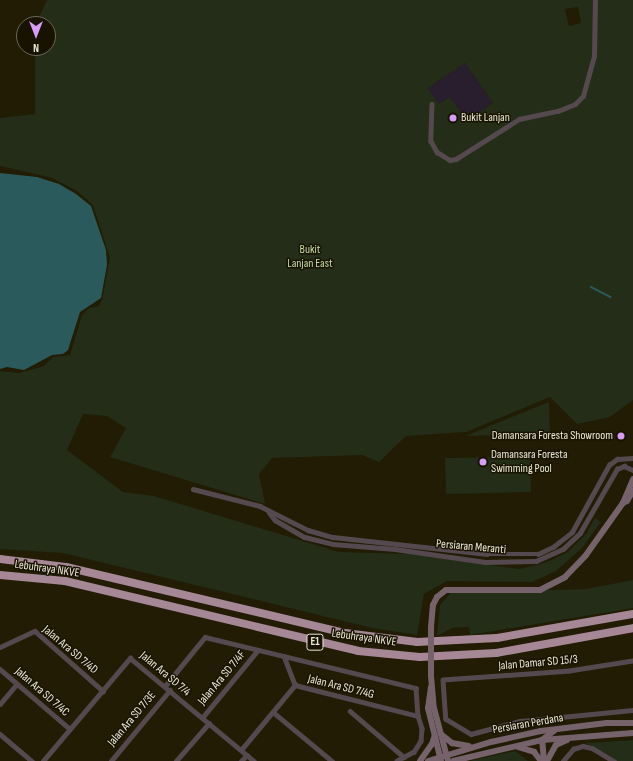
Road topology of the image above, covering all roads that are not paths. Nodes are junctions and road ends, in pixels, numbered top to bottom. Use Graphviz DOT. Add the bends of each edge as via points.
graph roads {
  1 [pos="595,0"];
  2 [pos="432,104"];
  3 [pos="633,458"];
  4 [pos="633,470"];
  5 [pos="633,479"];
  6 [pos="193,489"];
  7 [pos="633,491"];
  8 [pos="623,502"];
  9 [pos="269,512"];
  10 [pos="428,547"];
  11 [pos="434,548"];
  12 [pos="427,554"];
  13 [pos="432,555"];
  14 [pos="0,559"];
  15 [pos="0,575"];
  16 [pos="633,614"];
  17 [pos="633,628"];
  18 [pos="0,647"];
  19 [pos="257,651"];
  20 [pos="284,656"];
  21 [pos="633,661"];
  22 [pos="0,669"];
  23 [pos="17,684"];
  24 [pos="295,685"];
  25 [pos="165,686"];
  26 [pos="170,690"];
  27 [pos="103,691"];
  28 [pos="0,704"];
  29 [pos="633,710"];
  30 [pos="350,711"];
  31 [pos="273,712"];
  32 [pos="418,716"];
  33 [pos="202,718"];
  34 [pos="209,723"];
  35 [pos="633,723"];
  36 [pos="70,729"];
  37 [pos="558,729"];
  38 [pos="437,733"];
  39 [pos="633,733"];
  40 [pos="0,734"];
  41 [pos="525,735"];
  42 [pos="572,737"];
  43 [pos="542,740"];
  44 [pos="511,746"];
  45 [pos="473,747"];
  46 [pos="242,750"];
  47 [pos="247,755"];
  48 [pos="404,757"];
  49 [pos="444,758"];
  50 [pos="32,761"];
  51 [pos="43,761"];
  52 [pos="110,761"];
  53 [pos="176,761"];
  54 [pos="242,761"];
  55 [pos="254,761"];
  56 [pos="332,761"];
  57 [pos="397,761"];
  58 [pos="420,761"];
  59 [pos="428,761"];
  60 [pos="453,761"];
  61 [pos="541,761"];
  62 [pos="546,761"];
  63 [pos="563,761"];
  64 [pos="614,761"];
  1 -- 2 [label="street" via="594,56 583,96 575,104 562,110 519,119 456,160 450,160 437,152 431,141"];
  3 -- 11 [label="street, Persiaran Meranti" via="617,459 609,465 572,532 546,551 533,554 487,554"];
  4 -- 13 [label="street, Persiaran Meranti" via="624,466 616,469 580,533 563,549 542,560 485,562"];
  5 -- 8 [label="main road"];
  6 -- 9 [label="street, Persiaran Meranti" via="260,506"];
  7 -- 8 [label="main road" via="627,501"];
  8 -- 38 [label="main road, bridge" via="586,555 565,577 540,590 446,590 437,597 433,605 431,676"];
  9 -- 10 [label="street, Persiaran Meranti" via="327,535"];
  9 -- 12 [label="street, Persiaran Meranti" via="275,520 319,541"];
  10 -- 11 [label="street, Persiaran Meranti"];
  10 -- 12 [label="street"];
  11 -- 13 [label="street"];
  12 -- 13 [label="street, Persiaran Meranti"];
  14 -- 16 [label="highway, Lebuhraya NKVE / E1" via="66,567 345,633 416,642 497,638"];
  15 -- 17 [label="highway, Lebuhraya NKVE / E1" via="65,581 358,651 420,657 496,653"];
  18 -- 27 [label="street, Jalan Ara SD 7/4D" via="35,632"];
  19 -- 20 [label="street"];
  19 -- 25 [label="street" via="205,637"];
  19 -- 33 [label="street, Jalan Ara SD 7/4F"];
  20 -- 24 [label="street"];
  20 -- 32 [label="street" via="416,688"];
  21 -- 29 [label="street, Jalan Damar SD 15/3" via="570,671 443,680 446,719 471,734 520,721"];
  22 -- 23 [label="street, Jalan Ara SD 7/4C"];
  23 -- 28 [label="street"];
  23 -- 36 [label="street, Jalan Ara SD 7/4C"];
  24 -- 31 [label="street, Jalan Ara SD 7/4G"];
  24 -- 32 [label="street, Jalan Ara SD 7/4G"];
  25 -- 26 [label="street, Jalan Ara SD 7/4"];
  25 -- 27 [label="street, Jalan Ara SD 7/4" via="130,658"];
  26 -- 33 [label="street, Jalan Ara SD 7/4"];
  26 -- 52 [label="street, Jalan Ara SD 7/3E"];
  27 -- 36 [label="street, Jalan Ara SD 7/4"];
  30 -- 48 [label="street"];
  31 -- 46 [label="street, Jalan Ara SD 7/4G"];
  31 -- 56 [label="street"];
  32 -- 48 [label="street" via="422,728 421,741 414,752"];
  33 -- 34 [label="street, Jalan Ara SD 7/4"];
  34 -- 46 [label="street, Jalan Ara SD 7/4"];
  34 -- 53 [label="street"];
  35 -- 37 [label="main road, Persiaran Perdana"];
  36 -- 51 [label="street, Jalan Ara SD 7/4"];
  37 -- 41 [label="main road, Persiaran Perdana"];
  37 -- 43 [label="main road"];
  38 -- 45 [label="main road" via="452,743"];
  38 -- 49 [label="main road"];
  38 -- 58 [label="main road"];
  39 -- 42 [label="main road, Persiaran Perdana"];
  40 -- 50 [label="street"];
  41 -- 43 [label="main road" via="539,737"];
  41 -- 45 [label="main road, Persiaran Perdana"];
  42 -- 43 [label="main road, Persiaran Perdana"];
  42 -- 62 [label="main road" via="556,745"];
  43 -- 44 [label="main road, Persiaran Perdana"];
  43 -- 62 [label="main road"];
  44 -- 60 [label="main road, Persiaran Perdana"];
  44 -- 61 [label="main road" via="527,748"];
  45 -- 49 [label="main road, Persiaran Perdana"];
  46 -- 47 [label="street, Jalan Ara SD 7/4"];
  47 -- 54 [label="street"];
  47 -- 55 [label="street, Jalan Ara SD 7/4"];
  48 -- 57 [label="street"];
  49 -- 59 [label="main road, Persiaran Perdana"];
  63 -- 64 [label="street" via="573,749 588,746"];
}
